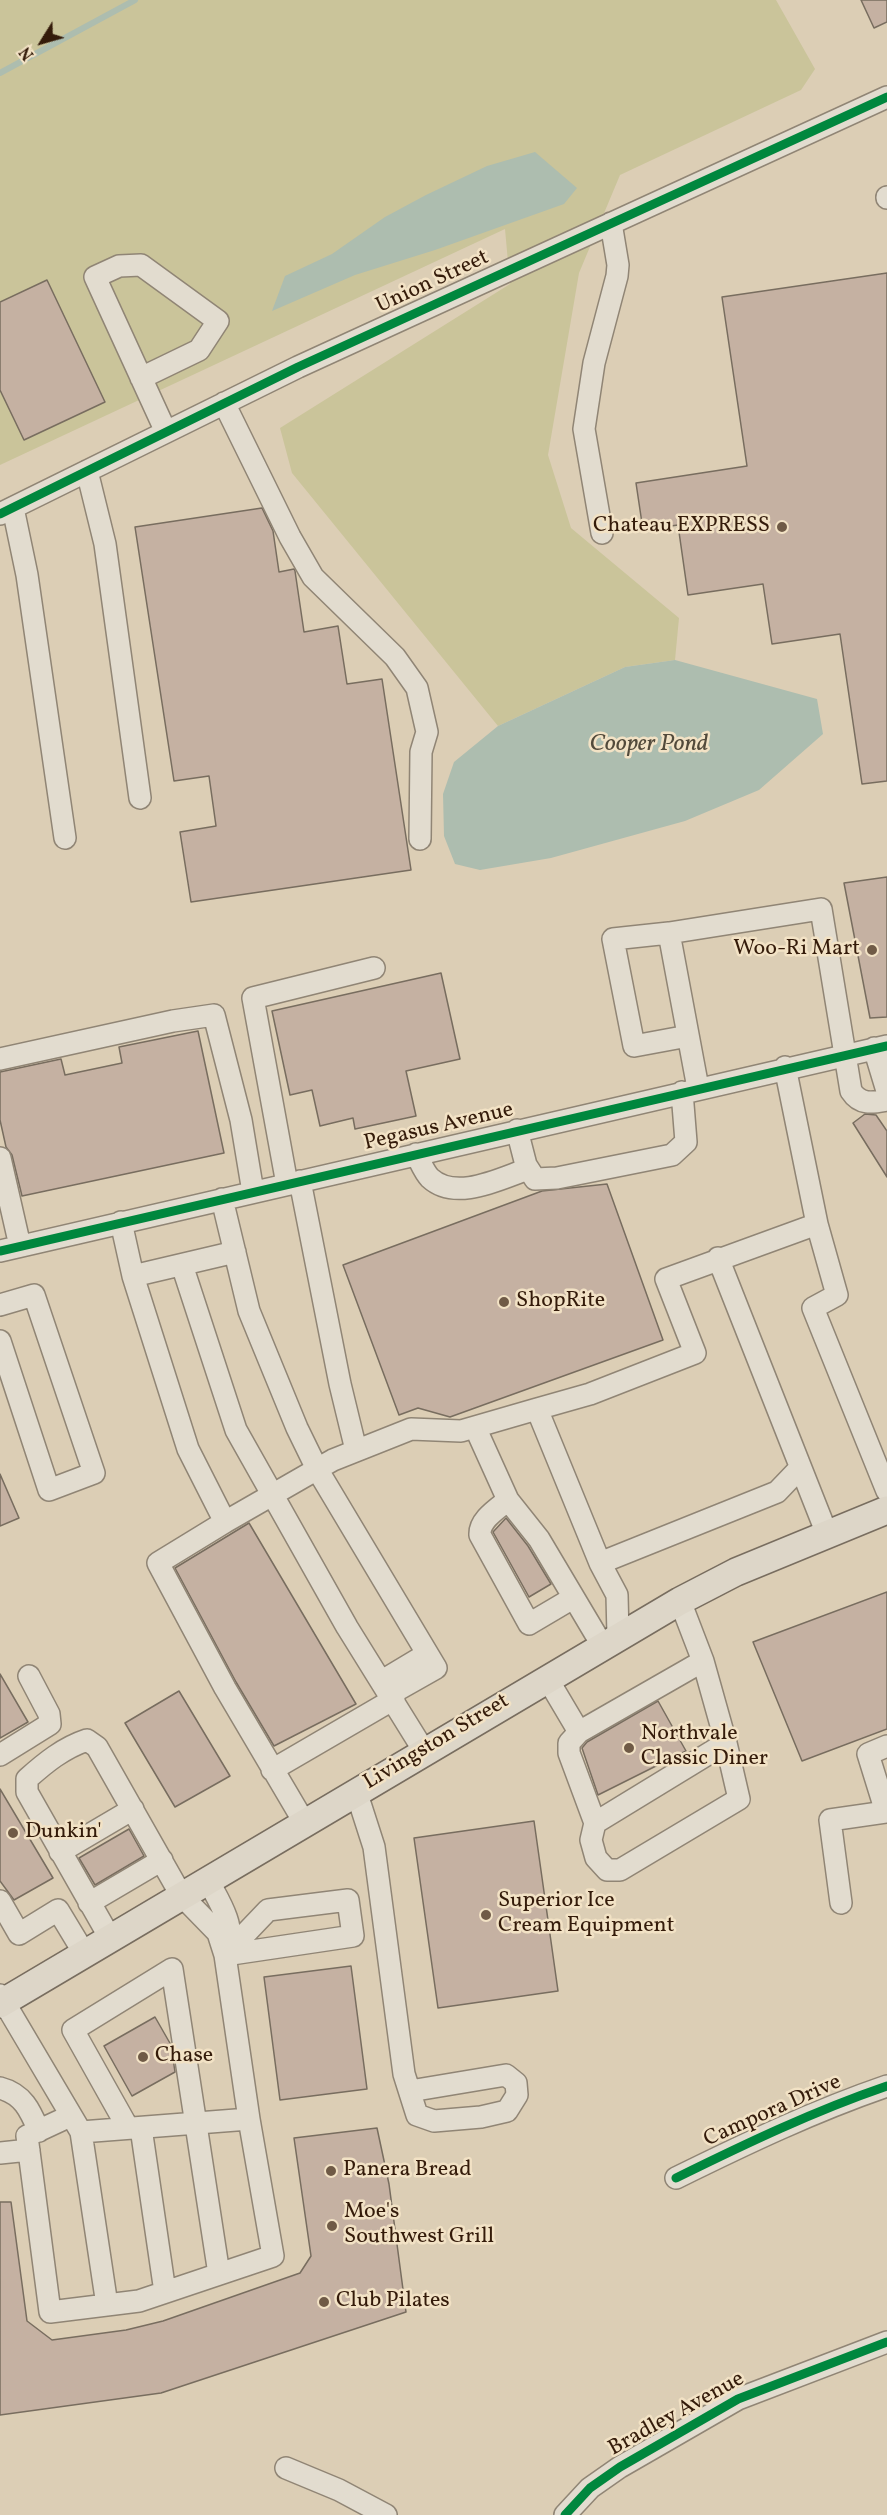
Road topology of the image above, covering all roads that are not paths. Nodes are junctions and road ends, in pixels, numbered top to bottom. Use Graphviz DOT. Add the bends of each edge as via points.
graph roads {
  1 [pos="887,97"];
  2 [pos="611,224"];
  3 [pos="141,378"];
  4 [pos="224,403"];
  5 [pos="166,432"];
  6 [pos="87,471"];
  7 [pos="6,511"];
  8 [pos="602,533"];
  9 [pos="140,798"];
  10 [pos="65,838"];
  11 [pos="420,839"];
  12 [pos="669,933"];
  13 [pos="374,968"];
  14 [pos="688,1036"];
  15 [pos="880,1047"];
  16 [pos="845,1054"];
  17 [pos="0,1059"];
  18 [pos="785,1068"];
  19 [pos="690,1090"];
  20 [pos="887,1091"];
  21 [pos="887,1100"];
  22 [pos="517,1130"];
  23 [pos="416,1154"];
  24 [pos="0,1158"];
  25 [pos="528,1169"];
  26 [pos="293,1182"];
  27 [pos="253,1192"];
  28 [pos="222,1199"];
  29 [pos="121,1222"];
  30 [pos="818,1224"];
  31 [pos="10,1248"];
  32 [pos="235,1252"];
  33 [pos="718,1258"];
  34 [pos="182,1264"];
  35 [pos="133,1276"];
  36 [pos="0,1305"];
  37 [pos="0,1341"];
  38 [pos="537,1409"];
  39 [pos="475,1427"];
  40 [pos="356,1450"];
  41 [pos="317,1468"];
  42 [pos="800,1468"];
  43 [pos="887,1491"];
  44 [pos="272,1495"];
  45 [pos="508,1500"];
  46 [pos="887,1510"];
  47 [pos="225,1522"];
  48 [pos="827,1534"];
  49 [pos="600,1563"];
  50 [pos="573,1598"];
  51 [pos="680,1601"];
  52 [pos="610,1641"];
  53 [pos="704,1661"];
  54 [pos="29,1676"];
  55 [pos="547,1678"];
  56 [pos="389,1691"];
  57 [pos="579,1732"];
  58 [pos="726,1743"];
  59 [pos="887,1746"];
  60 [pos="424,1751"];
  61 [pos="0,1755"];
  62 [pos="272,1770"];
  63 [pos="356,1791"];
  64 [pos="133,1809"];
  65 [pos="304,1822"];
  66 [pos="595,1823"];
  67 [pos="60,1852"];
  68 [pos="162,1860"];
  69 [pos="212,1877"];
  70 [pos="182,1896"];
  71 [pos="0,1901"];
  72 [pos="89,1903"];
  73 [pos="841,1903"];
  74 [pos="110,1938"];
  75 [pos="84,1953"];
  76 [pos="225,1955"];
  77 [pos="1,2000"];
  78 [pos="887,2086"];
  79 [pos="0,2088"];
  80 [pos="410,2091"];
  81 [pos="249,2119"];
  82 [pos="196,2123"];
  83 [pos="75,2124"];
  84 [pos="135,2128"];
  85 [pos="39,2131"];
  86 [pos="29,2150"];
  87 [pos="0,2153"];
  88 [pos="676,2178"];
  89 [pos="219,2274"];
  90 [pos="165,2292"];
  91 [pos="106,2305"];
  92 [pos="887,2342"];
  93 [pos="286,2468"];
  94 [pos="386,2515"];
  95 [pos="565,2515"];
  1 -- 2 [label="street, Union Street"];
  2 -- 4 [label="street, Union Street"];
  2 -- 8 [label="street" via="618,265 594,363 584,429"];
  3 -- 3 [label="street" via="95,277 120,266 141,265 218,321 199,350"];
  3 -- 5 [label="street"];
  4 -- 5 [label="street, Union Street"];
  4 -- 11 [label="street" via="313,577 395,657 417,688 427,732 421,752"];
  5 -- 6 [label="street, Union Street"];
  6 -- 7 [label="street, Union Street"];
  6 -- 9 [label="street" via="105,544"];
  7 -- 10 [label="street" via="27,575"];
  12 -- 14 [label="street"];
  12 -- 14 [label="street" via="613,939 634,1046"];
  12 -- 16 [label="street" via="821,909"];
  13 -- 26 [label="street" via="253,998"];
  14 -- 19 [label="street"];
  15 -- 16 [label="street, Pegasus Avenue"];
  15 -- 20 [label="street"];
  16 -- 18 [label="street, Pegasus Avenue"];
  16 -- 21 [label="street" via="855,1097 870,1103"];
  17 -- 27 [label="street" via="214,1015 241,1120"];
  18 -- 19 [label="street, Pegasus Avenue"];
  18 -- 30 [label="street"];
  19 -- 22 [label="street, Pegasus Avenue"];
  19 -- 25 [label="street" via="686,1142 672,1155 557,1178 535,1179"];
  22 -- 23 [label="street, Pegasus Avenue"];
  22 -- 25 [label="street"];
  23 -- 25 [label="street" via="429,1177 449,1187 483,1184"];
  23 -- 26 [label="street, Pegasus Avenue"];
  24 -- 31 [label="street"];
  26 -- 27 [label="street, Pegasus Avenue"];
  26 -- 40 [label="street"];
  27 -- 28 [label="street, Pegasus Avenue"];
  28 -- 29 [label="street, Pegasus Avenue"];
  28 -- 32 [label="street"];
  29 -- 31 [label="street, Pegasus Avenue"];
  29 -- 35 [label="street"];
  30 -- 33 [label="street"];
  30 -- 43 [label="street" via="837,1295 813,1308"];
  32 -- 34 [label="street"];
  32 -- 41 [label="street" via="249,1311"];
  33 -- 38 [label="street" via="666,1279 695,1353 590,1394"];
  33 -- 42 [label="street"];
  34 -- 35 [label="street"];
  34 -- 44 [label="street" via="236,1430"];
  35 -- 47 [label="street" via="188,1449"];
  36 -- 37 [label="street" via="34,1294 94,1473 50,1490"];
  38 -- 39 [label="street"];
  38 -- 49 [label="street"];
  39 -- 40 [label="street" via="461,1431 411,1429"];
  39 -- 45 [label="street"];
  40 -- 41 [label="street"];
  41 -- 44 [label="street"];
  41 -- 56 [label="street" via="432,1661"];
  42 -- 48 [label="street"];
  42 -- 49 [label="street" via="777,1492"];
  44 -- 47 [label="street"];
  44 -- 56 [label="street"];
  45 -- 50 [label="street" via="539,1539"];
  45 -- 50 [label="street" via="485,1520 479,1528 480,1535 530,1624"];
  46 -- 48 [label="main road, Livingston Street"];
  47 -- 62 [label="street" via="158,1563"];
  48 -- 51 [label="main road, Livingston Street" via="736,1572"];
  49 -- 52 [label="street" via="617,1595"];
  50 -- 52 [label="street"];
  51 -- 52 [label="main road, Livingston Street"];
  51 -- 53 [label="street"];
  52 -- 55 [label="main road, Livingston Street"];
  53 -- 57 [label="street"];
  53 -- 58 [label="street"];
  54 -- 61 [label="street" via="49,1714 50,1724"];
  55 -- 57 [label="street"];
  55 -- 60 [label="main road, Livingston Street"];
  56 -- 60 [label="street"];
  56 -- 62 [label="street"];
  57 -- 66 [label="street" via="569,1743 569,1753"];
  58 -- 66 [label="street"];
  58 -- 66 [label="street" via="739,1799 620,1870 607,1870 596,1858 591,1840"];
  59 -- 73 [label="street" via="868,1754 886,1812 830,1820"];
  60 -- 63 [label="main road, Livingston Street"];
  62 -- 65 [label="street"];
  63 -- 65 [label="main road, Livingston Street"];
  63 -- 80 [label="street" via="374,1847 404,2074"];
  64 -- 67 [label="street"];
  64 -- 67 [label="street" via="97,1747 87,1740 73,1744 27,1779 27,1792"];
  64 -- 68 [label="street"];
  65 -- 69 [label="main road, Livingston Street"];
  67 -- 72 [label="street"];
  68 -- 70 [label="street"];
  68 -- 72 [label="street"];
  69 -- 70 [label="main road, Livingston Street"];
  69 -- 76 [label="street" via="210,1884 231,1937"];
  70 -- 74 [label="main road, Livingston Street"];
  70 -- 76 [label="street" via="218,1933"];
  71 -- 75 [label="street" via="19,1934 58,1910"];
  72 -- 74 [label="street"];
  74 -- 75 [label="main road, Livingston Street"];
  75 -- 77 [label="main road, Livingston Street"];
  76 -- 76 [label="street" via="353,1936 348,1900 268,1910"];
  76 -- 81 [label="street"];
  77 -- 83 [label="street"];
  78 -- 88 [label="street, Campora Drive" via="831,2105"];
  79 -- 85 [label="street" via="28,2106"];
  80 -- 80 [label="street" via="417,2115 434,2121 507,2111 517,2095 516,2083 506,2075"];
  81 -- 82 [label="street"];
  81 -- 89 [label="street" via="273,2256"];
  82 -- 84 [label="street"];
  82 -- 84 [label="street" via="172,1969 73,2030"];
  82 -- 89 [label="street"];
  83 -- 84 [label="street"];
  83 -- 85 [label="street"];
  83 -- 91 [label="street"];
  84 -- 90 [label="street"];
  85 -- 86 [label="street" via="27,2136"];
  86 -- 87 [label="street"];
  86 -- 91 [label="street" via="50,2312"];
  89 -- 90 [label="street"];
  90 -- 91 [label="street" via="139,2301"];
  92 -- 95 [label="street, Bradley Avenue" via="738,2399 620,2467 590,2488"];
  93 -- 94 [label="street"];
}
